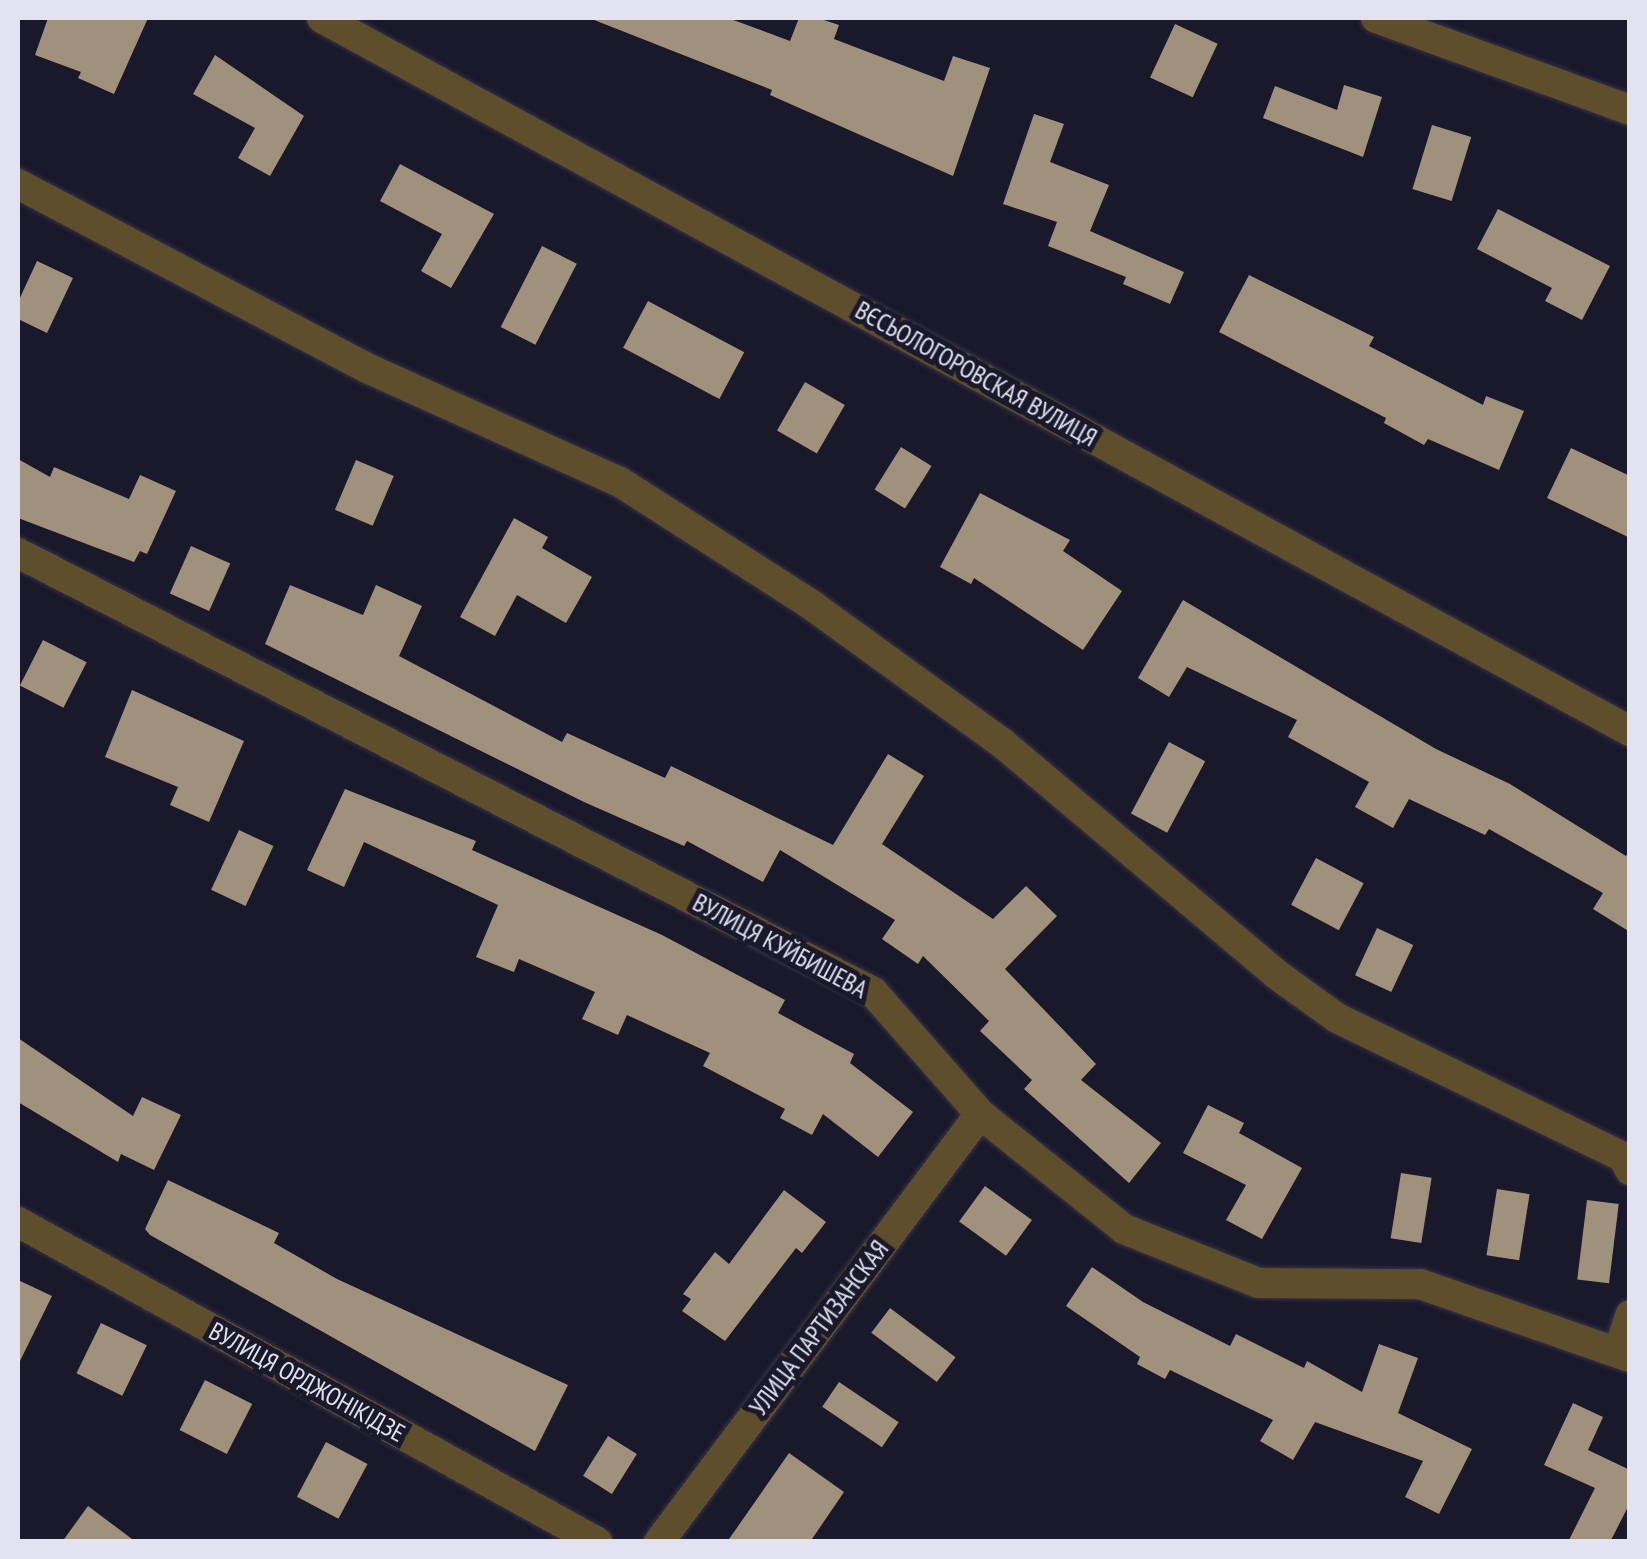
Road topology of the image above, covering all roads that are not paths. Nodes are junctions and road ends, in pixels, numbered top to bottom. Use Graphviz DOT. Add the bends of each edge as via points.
graph roads {
  1 [pos="322,18"];
  2 [pos="1376,18"];
  3 [pos="1630,110"];
  4 [pos="18,184"];
  5 [pos="18,553"];
  6 [pos="1630,731"];
  7 [pos="980,1114"];
  8 [pos="1630,1170"];
  9 [pos="18,1222"];
  10 [pos="1630,1315"];
  11 [pos="1624,1355"];
  12 [pos="598,1542"];
  13 [pos="658,1542"];
  1 -- 6 [label="street, ВЄСЬОЛОГОРОВСКАЯ ВУЛИЦЯ"];
  2 -- 3 [label="street"];
  4 -- 8 [label="street" via="368,368 620,482 810,604 1002,743 1337,1018 1623,1156"];
  5 -- 7 [label="street, ВУЛИЦЯ КУЙБИШЕВА" via="873,992"];
  7 -- 11 [label="street, ВУЛИЦЯ КУЙБИШЕВА" via="1124,1230 1258,1283 1420,1284"];
  7 -- 13 [label="street, УЛИЦА ПАРТИЗАНСКАЯ"];
  9 -- 12 [label="street, ВУЛИЦЯ ОРДЖОНІКІДЗЕ"];
  10 -- 11 [label="street"];
}
